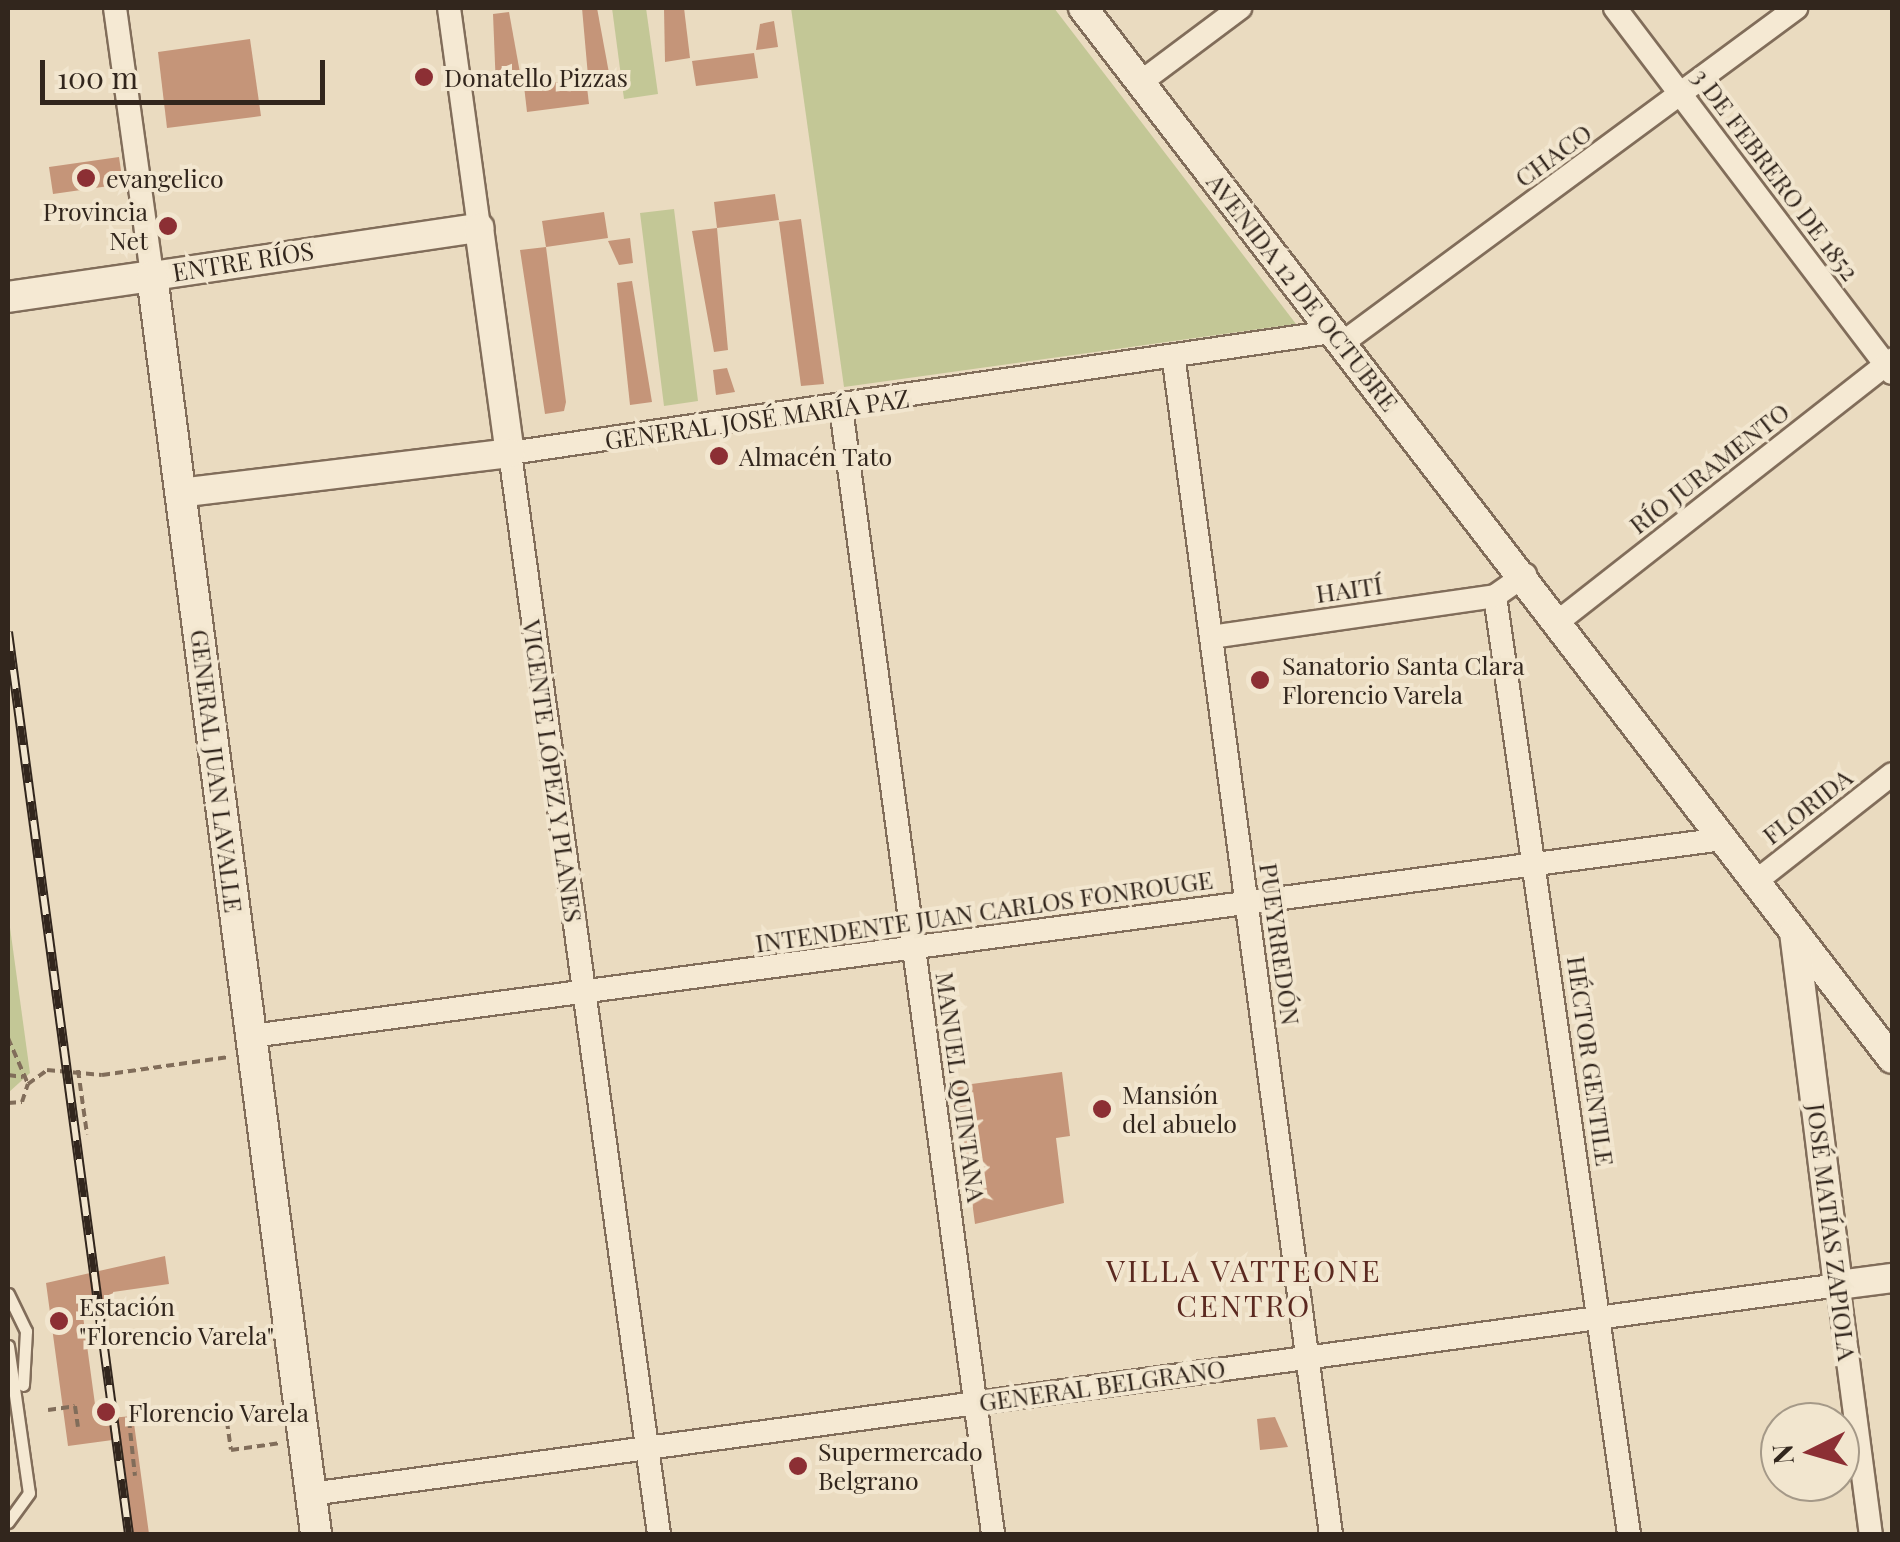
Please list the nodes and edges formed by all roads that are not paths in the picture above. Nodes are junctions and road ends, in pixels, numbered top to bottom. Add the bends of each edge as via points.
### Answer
1 (115, 8) edge
2 (449, 8) edge
3 (1083, 8) edge
4 (1240, 8) edge
5 (1615, 8) edge
6 (1796, 8) edge
7 (1141, 82) junction
8 (1682, 95) junction
9 (479, 228) junction
10 (152, 276) junction
11 (8, 297) edge
12 (1336, 338) junction
13 (1174, 360) junction
14 (1890, 366) edge
15 (841, 408) junction
16 (510, 453) junction
17 (181, 493) junction
18 (1526, 575) junction
19 (1495, 596) junction
20 (1560, 620) junction
21 (1211, 636) junction
22 (1892, 774) edge
23 (1723, 839) junction
24 (1534, 864) junction
25 (1755, 882) junction
26 (1246, 903) junction
27 (1794, 930) junction
28 (914, 948) junction
29 (582, 992) junction
30 (252, 1036) junction
31 (1892, 1059) edge
32 (1892, 1278) edge
33 (1838, 1285) junction
34 (8, 1294) edge
35 (1600, 1318) junction
36 (8, 1346) edge
37 (1307, 1357) junction
38 (976, 1402) junction
39 (22, 1409) junction
40 (648, 1447) junction
41 (311, 1494) junction
42 (8, 1522) edge
43 (316, 1534) edge
44 (659, 1534) edge
45 (994, 1534) edge
46 (1331, 1534) edge
47 (1629, 1534) edge
48 (1871, 1534) edge

1 - 10 street, GENERAL JUAN LAVALLE
2 - 9 street, VICENTE LÓPEZ Y PLANES
3 - 7 street, AVENIDA 12 DE OCTUBRE
4 - 7 street
5 - 8 street, 3 DE FEBRERO DE 1852
6 - 8 street, CHACO
7 - 12 street, AVENIDA 12 DE OCTUBRE
8 - 12 street, CHACO
8 - 14 street, 3 DE FEBRERO DE 1852
9 - 10 street, ENTRE RÍOS
9 - 16 street, VICENTE LÓPEZ Y PLANES
10 - 11 main road, ENTRE RÍOS
10 - 17 main road, GENERAL JUAN LAVALLE
12 - 13 street, GENERAL JOSÉ MARÍA PAZ
12 - 18 street, AVENIDA 12 DE OCTUBRE
13 - 15 street, GENERAL JOSÉ MARÍA PAZ
13 - 21 street, PUEYRREDÓN
14 - 20 street, RÍO JURAMENTO
15 - 16 street, GENERAL JOSÉ MARÍA PAZ
15 - 28 street, MANUEL QUINTANA
16 - 17 street, GENERAL JOSÉ MARÍA PAZ
16 - 29 street, VICENTE LÓPEZ Y PLANES
17 - 30 main road, GENERAL JUAN LAVALLE
18 - 19 street
18 - 20 street, AVENIDA 12 DE OCTUBRE
19 - 21 street, HAITÍ
19 - 24 street, HÉCTOR GENTILE
20 - 23 street, AVENIDA 12 DE OCTUBRE
21 - 26 street, PUEYRREDÓN
22 - 25 street, FLORIDA
23 - 24 street, INTENDENTE JUAN CARLOS FONROUGE
23 - 25 street, AVENIDA 12 DE OCTUBRE
24 - 26 street, INTENDENTE JUAN CARLOS FONROUGE
24 - 35 street, HÉCTOR GENTILE
25 - 27 street, AVENIDA 12 DE OCTUBRE
26 - 28 street, INTENDENTE JUAN CARLOS FONROUGE
26 - 37 street, PUEYRREDÓN
27 - 31 street, AVENIDA 12 DE OCTUBRE
27 - 33 street, JOSÉ MATÍAS ZAPIOLA
28 - 29 street, INTENDENTE JUAN CARLOS FONROUGE
28 - 38 street, MANUEL QUINTANA
29 - 30 street, INTENDENTE JUAN CARLOS FONROUGE
29 - 40 street, VICENTE LÓPEZ Y PLANES
30 - 41 main road, GENERAL JUAN LAVALLE
32 - 33 street, GENERAL BELGRANO
33 - 35 street, GENERAL BELGRANO
33 - 48 street, JOSÉ MATÍAS ZAPIOLA
34 - 39 lane via 26,1331
35 - 37 street, GENERAL BELGRANO
35 - 47 street, HÉCTOR GENTILE
36 - 39 lane
37 - 38 street, GENERAL BELGRANO
37 - 46 street, PUEYRREDÓN
38 - 40 street, GENERAL BELGRANO
38 - 45 street, MANUEL QUINTANA
39 - 42 lane via 30,1493
40 - 41 street, GENERAL BELGRANO
40 - 44 street, VICENTE LÓPEZ Y PLANES
41 - 43 main road, GENERAL JUAN LAVALLE

